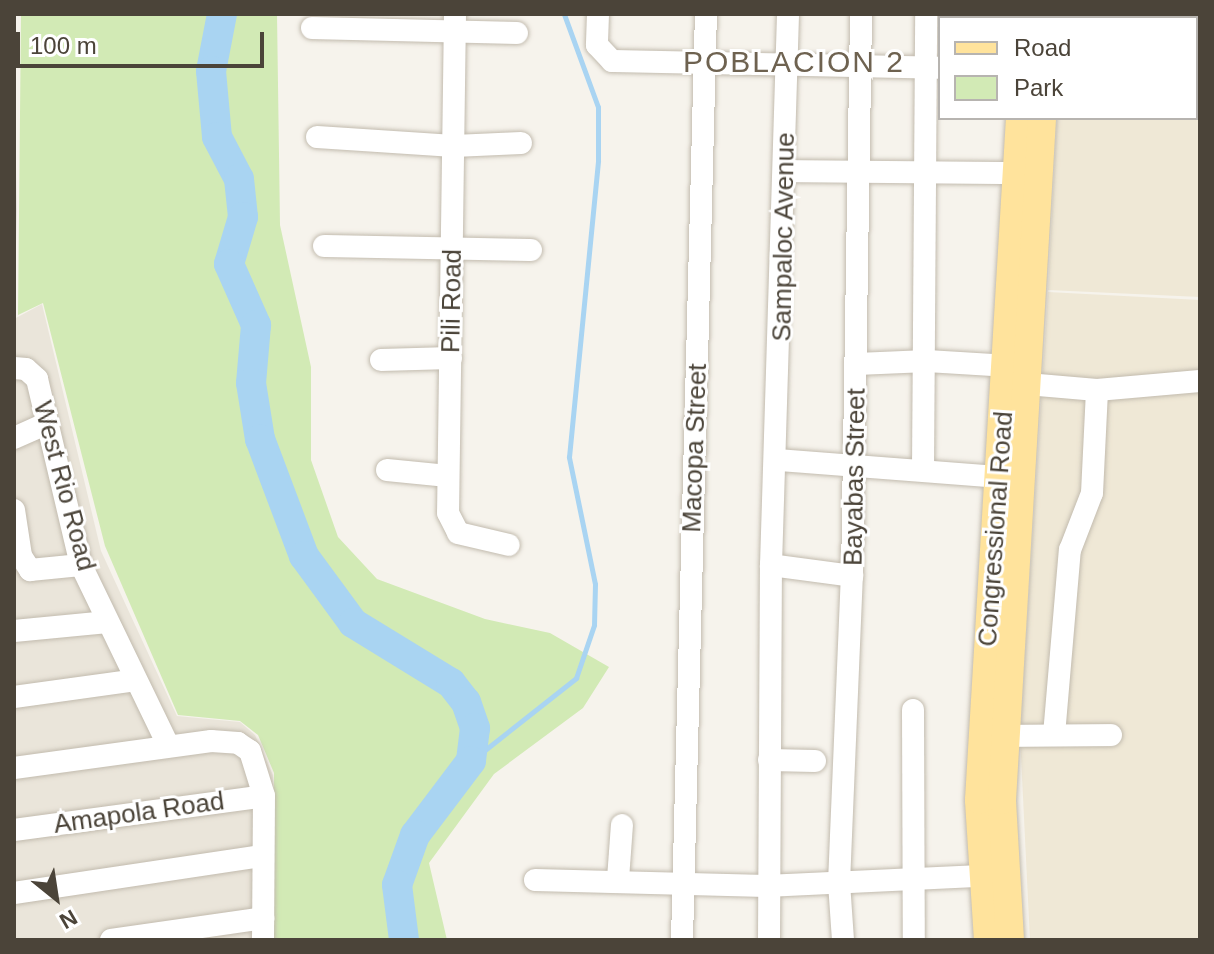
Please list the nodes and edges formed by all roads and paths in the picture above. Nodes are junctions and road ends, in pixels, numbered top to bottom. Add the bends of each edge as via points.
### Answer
1 (598, 14) edge
2 (706, 14) edge
3 (788, 14) edge
4 (861, 14) edge
5 (926, 14) edge
6 (455, 24) edge
7 (312, 28) dead end
8 (517, 33) dead end
9 (706, 64) junction
10 (787, 68) junction
11 (934, 68) edge
12 (861, 69) junction
13 (1020, 120) edge
14 (1042, 120) edge
15 (317, 137) dead end
16 (521, 143) dead end
17 (454, 146) junction
18 (785, 171) junction
19 (859, 172) junction
20 (926, 172) junction
21 (1018, 173) junction
22 (324, 246) dead end
23 (531, 250) dead end
24 (453, 252) junction
25 (451, 358) junction
26 (381, 360) dead end
27 (927, 361) junction
28 (857, 364) junction
29 (14, 368) edge
30 (1018, 375) junction
31 (1200, 381) edge
32 (1097, 390) junction
33 (47, 423) junction
34 (14, 438) edge
35 (778, 460) junction
36 (855, 465) junction
37 (387, 470) dead end
38 (923, 470) junction
39 (448, 476) junction
40 (1009, 478) junction
41 (14, 510) edge
42 (509, 545) dead end
43 (81, 565) junction
44 (771, 565) junction
45 (852, 576) junction
46 (108, 622) junction
47 (14, 631) edge
48 (136, 680) junction
49 (14, 697) edge
50 (913, 710) dead end
51 (1054, 735) junction
52 (1111, 735) dead end
53 (1005, 736) junction
54 (168, 745) junction
55 (769, 760) junction
56 (815, 761) dead end
57 (14, 768) edge
58 (264, 796) junction
59 (622, 825) dead end
60 (14, 830) edge
61 (262, 856) junction
62 (995, 876) junction
63 (618, 879) junction
64 (535, 880) dead end
65 (914, 881) junction
66 (682, 882) junction
67 (839, 883) junction
68 (766, 886) junction
69 (14, 893) edge
70 (263, 929) edge
71 (111, 940) edge
72 (682, 940) edge
73 (769, 940) edge
74 (843, 940) edge
75 (914, 940) edge
76 (988, 940) edge
77 (1010, 940) edge

1 - 9 street via 597,45 612,61
2 - 9 street, Macopa Street
3 - 10 street, Sampaloc Avenue
4 - 12 street, Bayabas Street
5 - 11 street
6 - 7 street
6 - 8 street
6 - 17 street, Pili Road
9 - 10 street
9 - 66 street, Macopa Street
10 - 12 street
10 - 18 street, Sampaloc Avenue
11 - 12 street
11 - 20 street
12 - 19 street, Bayabas Street
13 - 21 main road, Congressional Road
14 - 30 main road, Congressional Road
15 - 17 street
16 - 17 street
17 - 24 street, Pili Road
18 - 19 street
18 - 35 street, Sampaloc Avenue
19 - 20 street
19 - 28 street, Bayabas Street
20 - 21 street
20 - 27 street
21 - 30 main road, Congressional Road
22 - 24 street
23 - 24 street
24 - 25 street, Pili Road
25 - 26 street
25 - 39 street, Pili Road
27 - 28 street
27 - 30 street
27 - 38 street
28 - 36 street, Bayabas Street
29 - 33 street, West Rio Road via 26,369 37,379
30 - 32 street
30 - 40 main road, Congressional Road
31 - 32 street
32 - 51 street via 1092,493 1070,550
33 - 34 street
33 - 43 street, West Rio Road
35 - 36 street
35 - 44 street, Sampaloc Avenue
36 - 38 street
36 - 45 street, Bayabas Street
37 - 39 street
38 - 40 street
39 - 42 street, Pili Road via 448,513 458,533
40 - 53 main road, Congressional Road
40 - 62 main road, Congressional Road via 979,800
41 - 43 street via 21,556 30,570
43 - 46 street, West Rio Road
44 - 45 street
44 - 55 street, Sampaloc Avenue
45 - 67 street, Bayabas Street
46 - 47 street
46 - 48 street, West Rio Road
48 - 49 street
48 - 54 street, West Rio Road
50 - 65 street
51 - 52 street
51 - 53 street
53 - 62 main road, Congressional Road
54 - 57 street
54 - 58 street via 238,743 250,751
55 - 56 street
55 - 68 street, Sampaloc Avenue
58 - 60 street, Amapola Road
58 - 61 street
59 - 63 street
61 - 69 street
61 - 70 street
62 - 65 street
62 - 76 main road, Congressional Road
62 - 77 main road, Congressional Road
63 - 64 street
63 - 66 street
65 - 67 street
65 - 75 street
66 - 68 street
66 - 72 street, Macopa Street
67 - 68 street
67 - 74 street, Bayabas Street
68 - 73 street, Sampaloc Avenue
70 - 71 street

